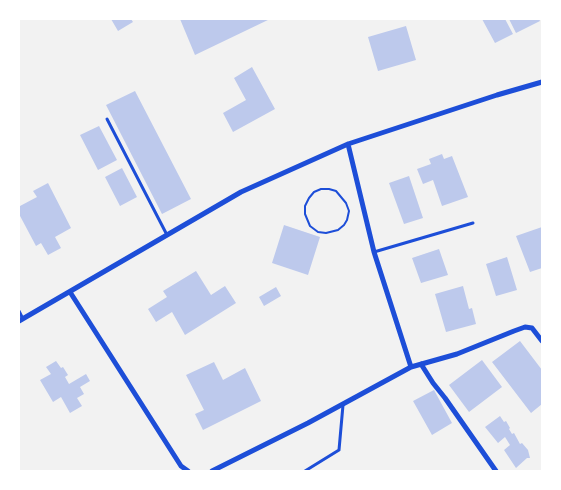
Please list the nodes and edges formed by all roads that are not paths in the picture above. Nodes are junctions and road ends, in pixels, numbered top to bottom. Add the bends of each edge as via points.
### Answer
1 (542, 82) edge
2 (107, 119) dead end
3 (348, 144) junction
4 (473, 223) dead end
5 (167, 235) junction
6 (374, 252) junction
7 (70, 292) junction
8 (19, 311) edge
9 (21, 320) edge
10 (542, 341) edge
11 (421, 364) junction
12 (411, 367) junction
13 (343, 404) junction
14 (188, 471) edge
15 (212, 471) edge
16 (305, 471) edge
17 (496, 471) edge

1 - 3 street
2 - 5 lane
3 - 5 street via 241,192
3 - 6 street
4 - 6 lane
5 - 7 street
6 - 12 street
7 - 9 street
7 - 14 street via 181,466
8 - 9 lane
10 - 11 street via 532,328 525,327 457,354
11 - 12 street
11 - 17 street
12 - 13 street
13 - 15 street
13 - 16 lane via 339,450

